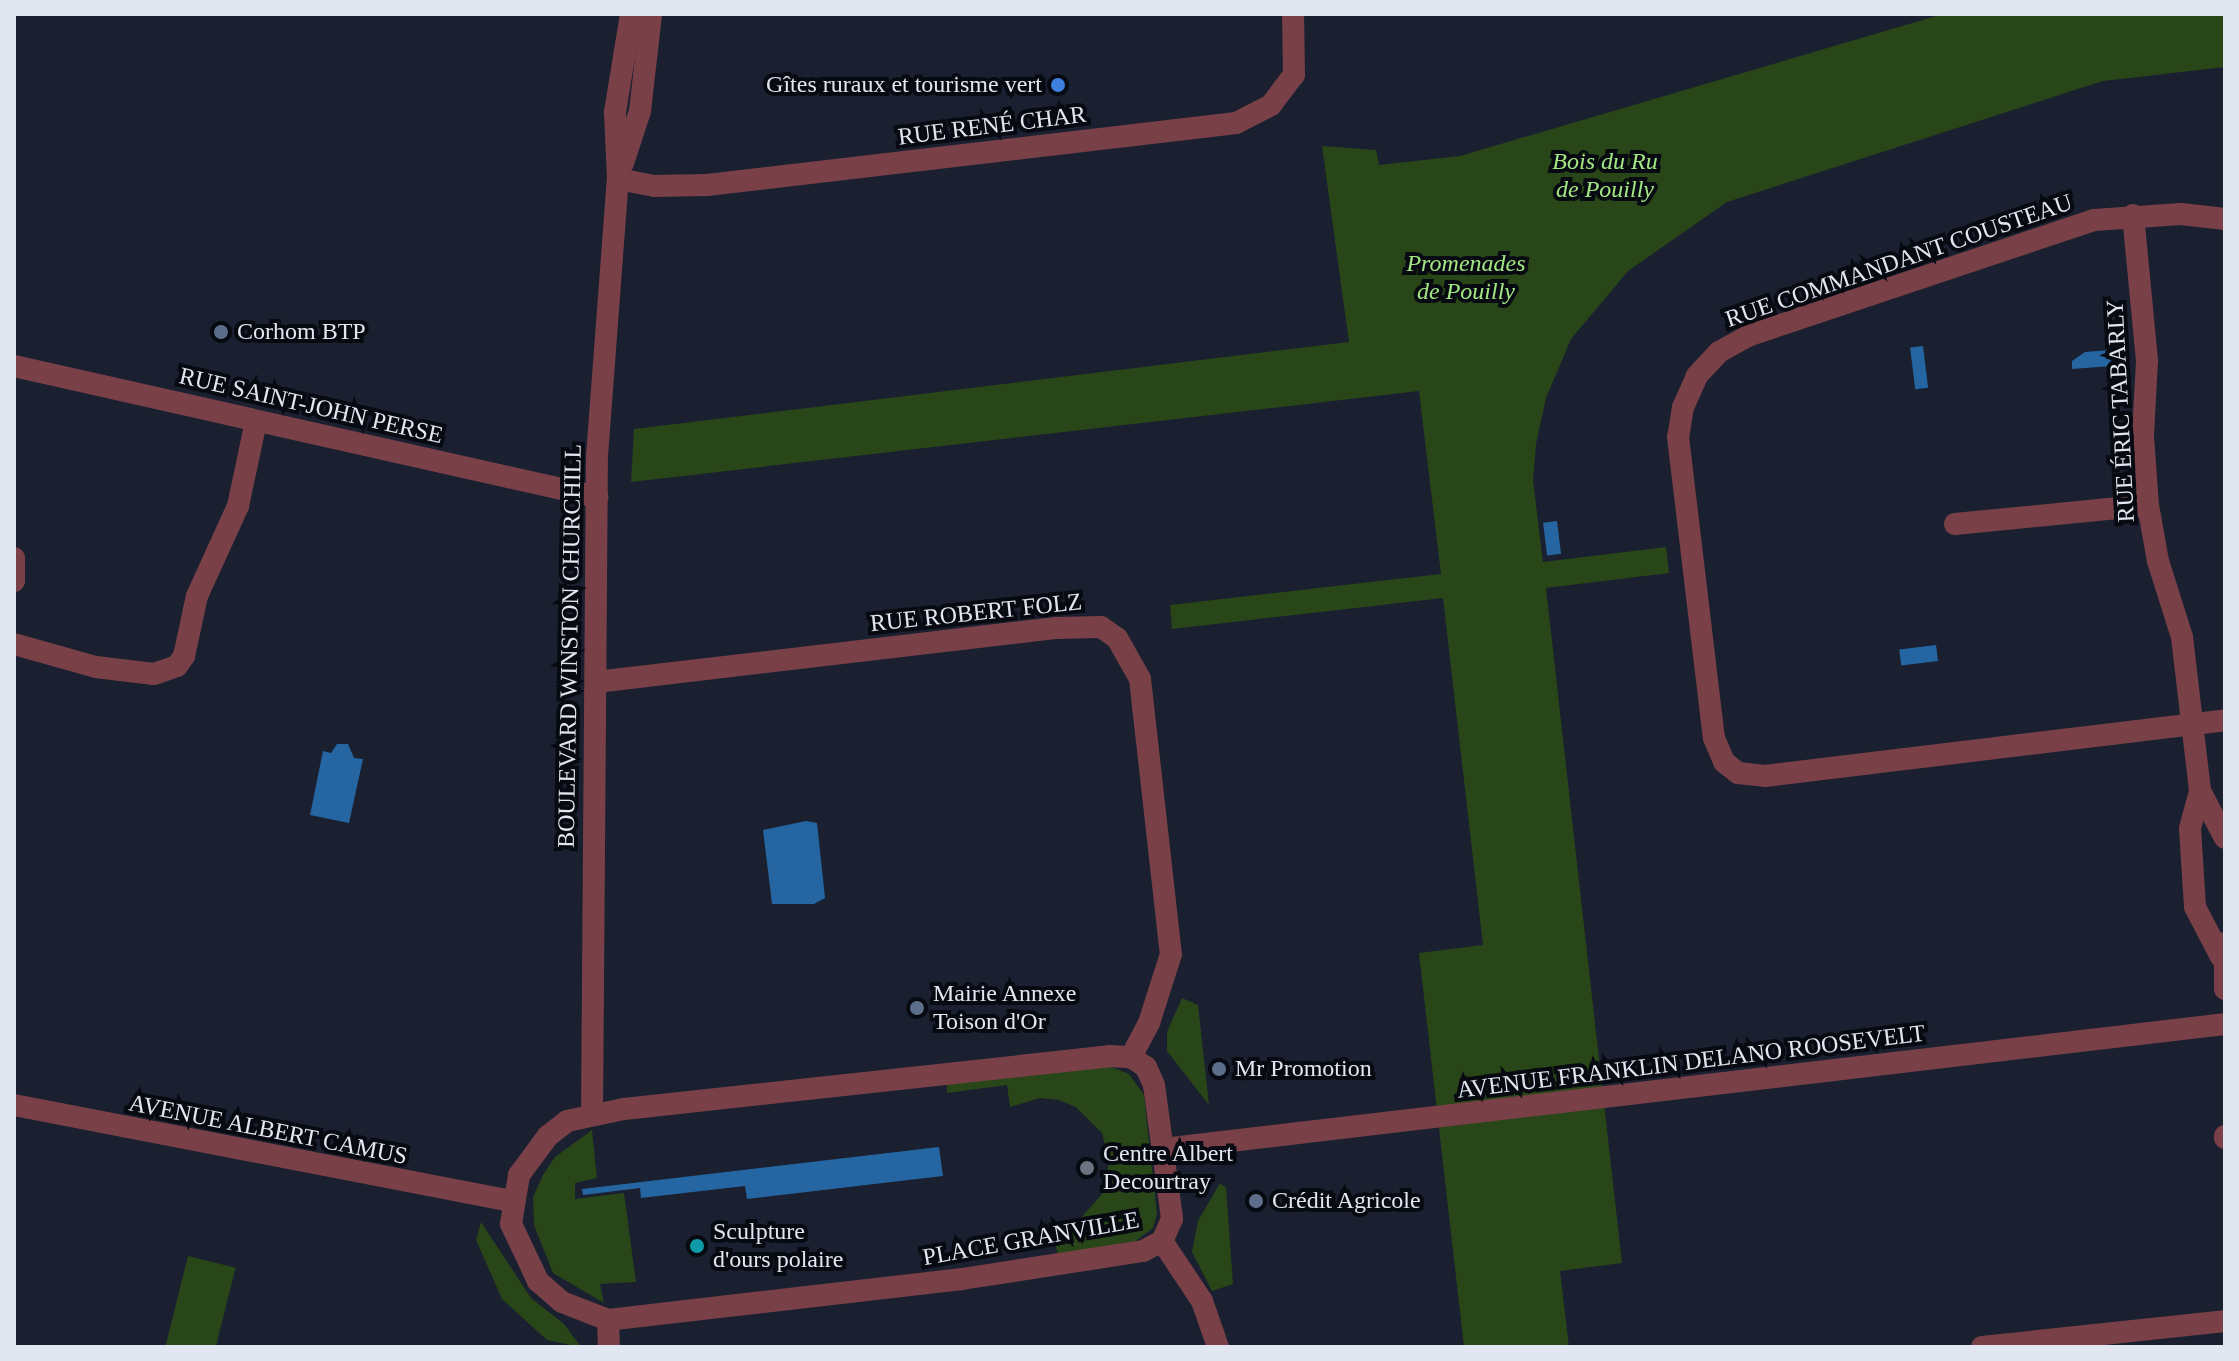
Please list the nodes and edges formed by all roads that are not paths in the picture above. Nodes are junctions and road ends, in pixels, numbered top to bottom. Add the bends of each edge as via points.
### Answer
1 (631, 14) edge
2 (651, 14) edge
3 (1293, 14) edge
4 (618, 179) junction
5 (2133, 215) junction
6 (2225, 219) edge
7 (14, 366) edge
8 (256, 421) junction
9 (597, 497) junction
10 (2148, 505) junction
11 (1955, 524) dead end
12 (14, 558) edge
13 (14, 581) edge
14 (14, 644) edge
15 (596, 682) junction
16 (2225, 720) edge
17 (2191, 724) junction
18 (2200, 791) junction
19 (2225, 838) edge
20 (2223, 950) edge
21 (2225, 989) edge
22 (2225, 1024) edge
23 (1131, 1057) junction
24 (14, 1105) edge
25 (592, 1115) junction
26 (1163, 1149) junction
27 (511, 1201) junction
28 (1162, 1241) junction
29 (608, 1320) junction
30 (2225, 1321) edge
31 (609, 1347) edge
32 (1218, 1347) edge
33 (1982, 1347) edge

1 - 4 street, BOULEVARD WINSTON CHURCHILL via 615,112
2 - 4 street, BOULEVARD WINSTON CHURCHILL via 640,111
3 - 4 street, RUE RENÉ CHAR via 1294,75 1271,105 1236,123 707,185 654,186
4 - 9 street, BOULEVARD WINSTON CHURCHILL
5 - 6 street
5 - 10 street, RUE ÉRIC TABARLY via 2147,361 2143,436
5 - 17 street, RUE COMMANDANT COUSTEAU via 2094,220 1733,342 1708,363 1688,391 1679,422 1679,451 1714,738 1724,762 1738,773 1765,776
7 - 8 street, RUE SAINT-JOHN PERSE
8 - 9 street, RUE SAINT-JOHN PERSE
8 - 14 street via 238,506 197,596 177,666 154,674 96,667
9 - 15 street, BOULEVARD WINSTON CHURCHILL
10 - 11 street
10 - 17 street, RUE ÉRIC TABARLY via 2158,561 2182,637
12 - 13 street
15 - 23 street, RUE ROBERT FOLZ via 1057,628 1101,627 1117,638 1140,679 1171,954 1149,1023
15 - 25 street, BOULEVARD WINSTON CHURCHILL
16 - 17 street
17 - 18 street, RUE ÉRIC TABARLY
18 - 19 street, RUE ÉRIC TABARLY
18 - 20 street, RUE ÉRIC TABARLY via 2190,829 2195,907
20 - 21 street, RUE ÉRIC TABARLY
22 - 26 street, AVENUE FRANKLIN DELANO ROOSEVELT
23 - 25 street via 836,1084
23 - 26 street, PLACE GRANVILLE via 1146,1067 1154,1085
24 - 27 street, AVENUE ALBERT CAMUS
25 - 27 street via 567,1121 548,1136 519,1175
26 - 28 street, PLACE GRANVILLE via 1172,1219
27 - 29 street, PLACE GRANVILLE via 518,1248 538,1281 562,1302
28 - 29 street, PLACE GRANVILLE via 1143,1251 962,1279
28 - 32 street via 1202,1301
29 - 31 street
30 - 33 street

